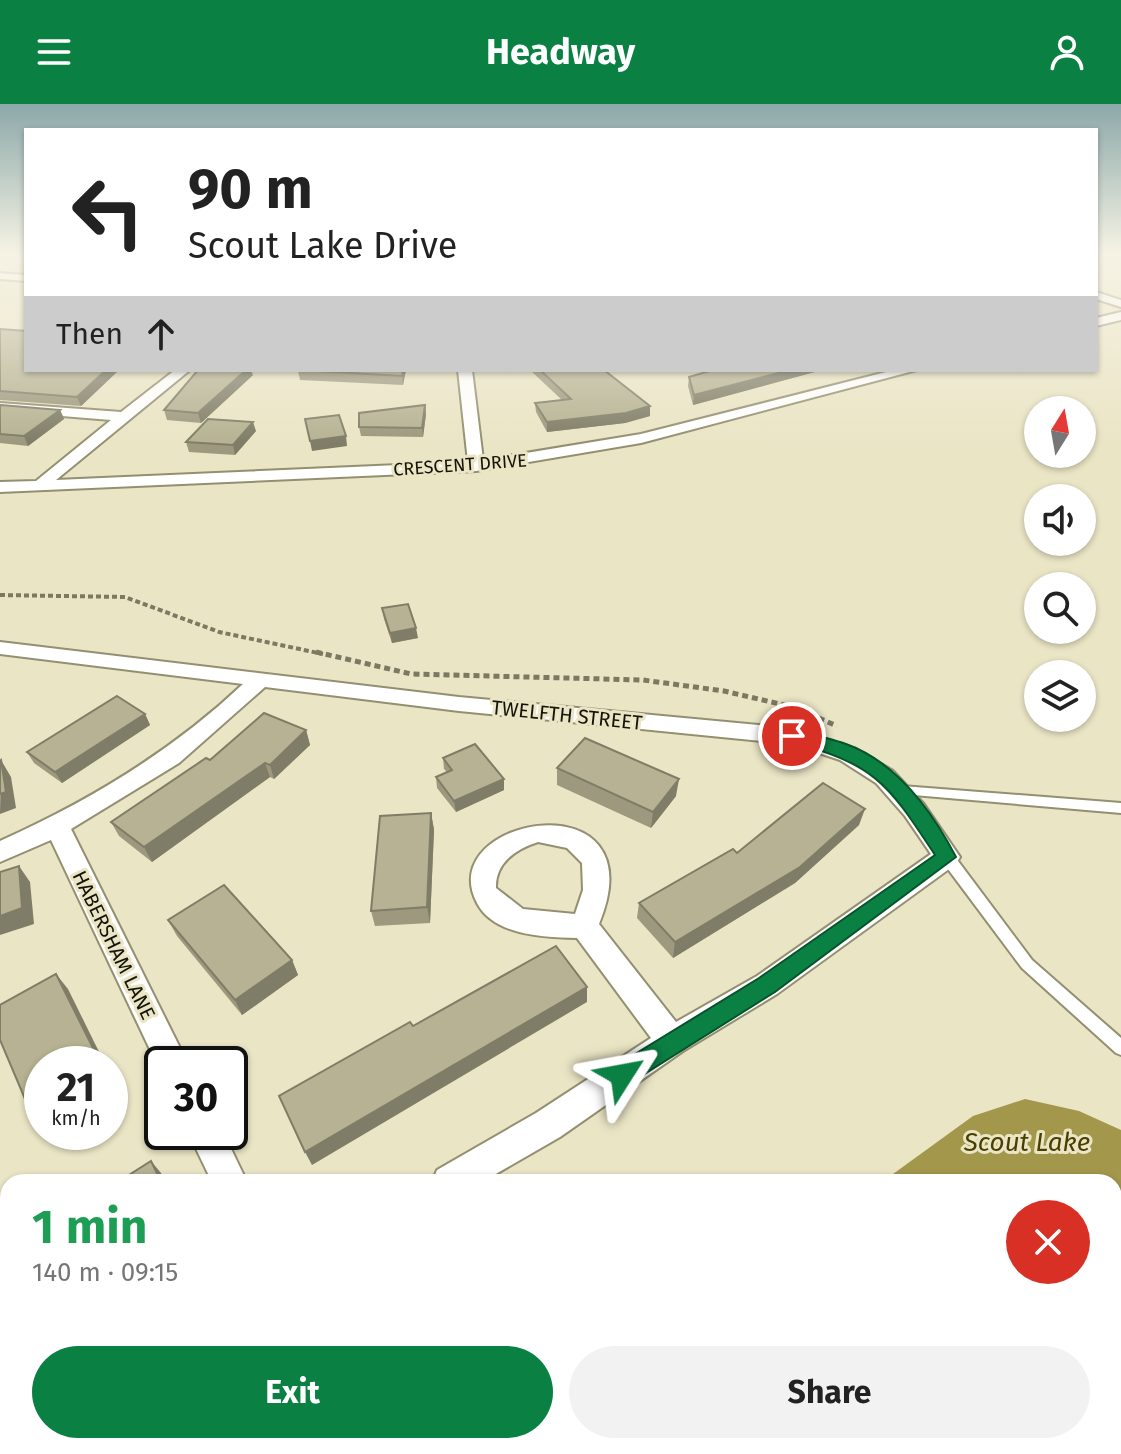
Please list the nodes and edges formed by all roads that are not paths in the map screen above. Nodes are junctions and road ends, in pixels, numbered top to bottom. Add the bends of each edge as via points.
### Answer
1 (180, 372) edge
2 (465, 372) edge
3 (846, 372) edge
4 (902, 372) edge
5 (865, 382) junction
6 (0, 407) edge
7 (124, 417) junction
8 (476, 466) junction
9 (42, 483) junction
10 (0, 487) edge
11 (0, 648) edge
12 (260, 680) junction
13 (902, 790) junction
14 (1121, 808) edge
15 (57, 826) junction
16 (0, 852) edge
17 (947, 857) junction
18 (584, 926) junction
19 (672, 1041) junction
20 (163, 1046) edge
21 (1121, 1048) edge
22 (214, 1150) edge
23 (226, 1174) edge
24 (463, 1174) edge

1 - 7 street
2 - 8 street
3 - 5 street
4 - 5 street, CRESCENT DRIVE
5 - 8 street, CRESCENT DRIVE via 600,450
6 - 7 street
7 - 9 street
8 - 9 street, CRESCENT DRIVE
9 - 10 street, CRESCENT DRIVE
11 - 12 street, TWELFTH STREET
12 - 13 street, TWELFTH STREET via 792,736 842,749
12 - 15 street via 183,751
13 - 14 lane
13 - 17 street, TWELFTH STREET
15 - 16 street
15 - 20 street, HABERSHAM LANE
17 - 19 street via 767,985
17 - 21 lane via 1027,964
18 - 18 street via 535,924 500,911 484,883 492,855 520,835 538,832 556,833 587,848 600,876
18 - 19 street
19 - 24 street via 548,1125
22 - 23 street

